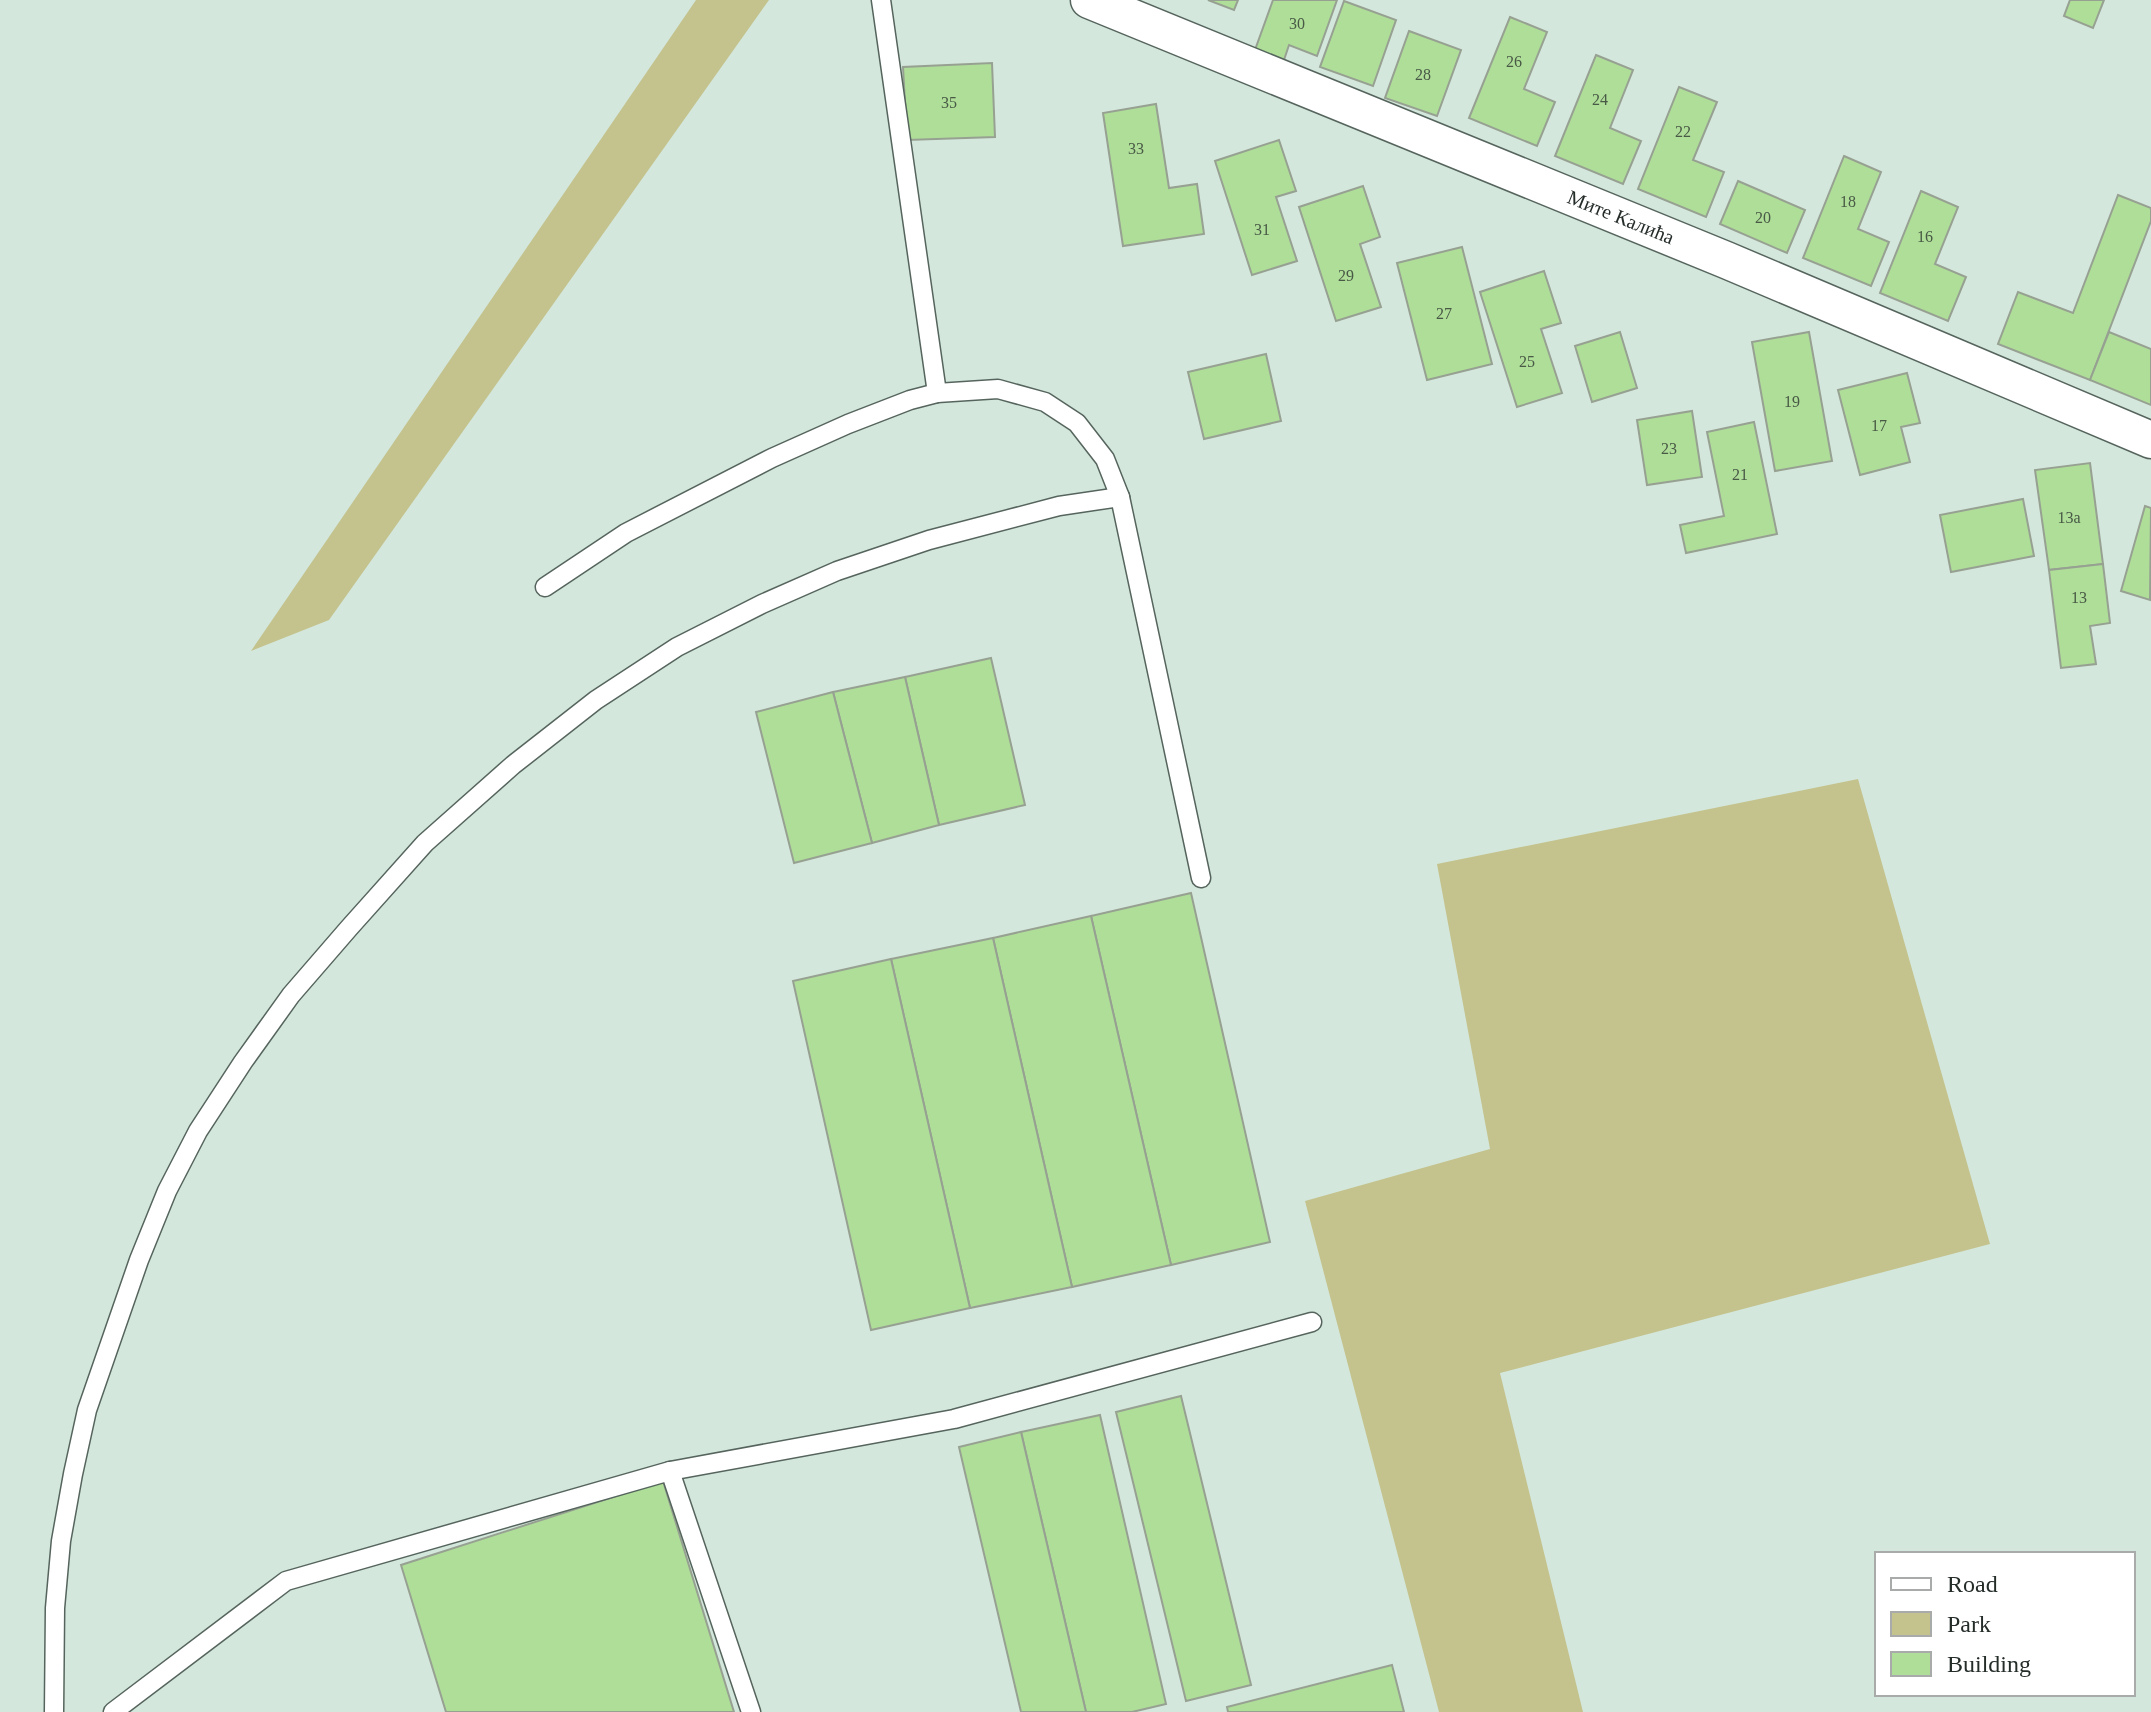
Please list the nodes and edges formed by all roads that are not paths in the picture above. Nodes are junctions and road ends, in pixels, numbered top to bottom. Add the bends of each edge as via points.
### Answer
1 (881, 0) edge
2 (1089, 0) edge
3 (937, 393) junction
4 (2151, 440) edge
5 (1120, 497) junction
6 (545, 587) dead end
7 (1201, 878) dead end
8 (1312, 1322) dead end
9 (670, 1471) junction
10 (54, 1712) edge
11 (113, 1712) edge
12 (751, 1712) edge

1 - 3 lane
2 - 4 street, Мите Калића
3 - 5 lane via 998,389 1045,402 1077,423 1105,459
3 - 6 lane via 772,458 626,533
5 - 7 lane
5 - 10 lane via 1059,506 837,571 677,647 596,700 513,765 425,843 349,928 291,995 198,1131 139,1260 87,1410 73,1474 55,1608
8 - 9 lane via 954,1419
9 - 11 lane via 286,1581
9 - 12 lane

